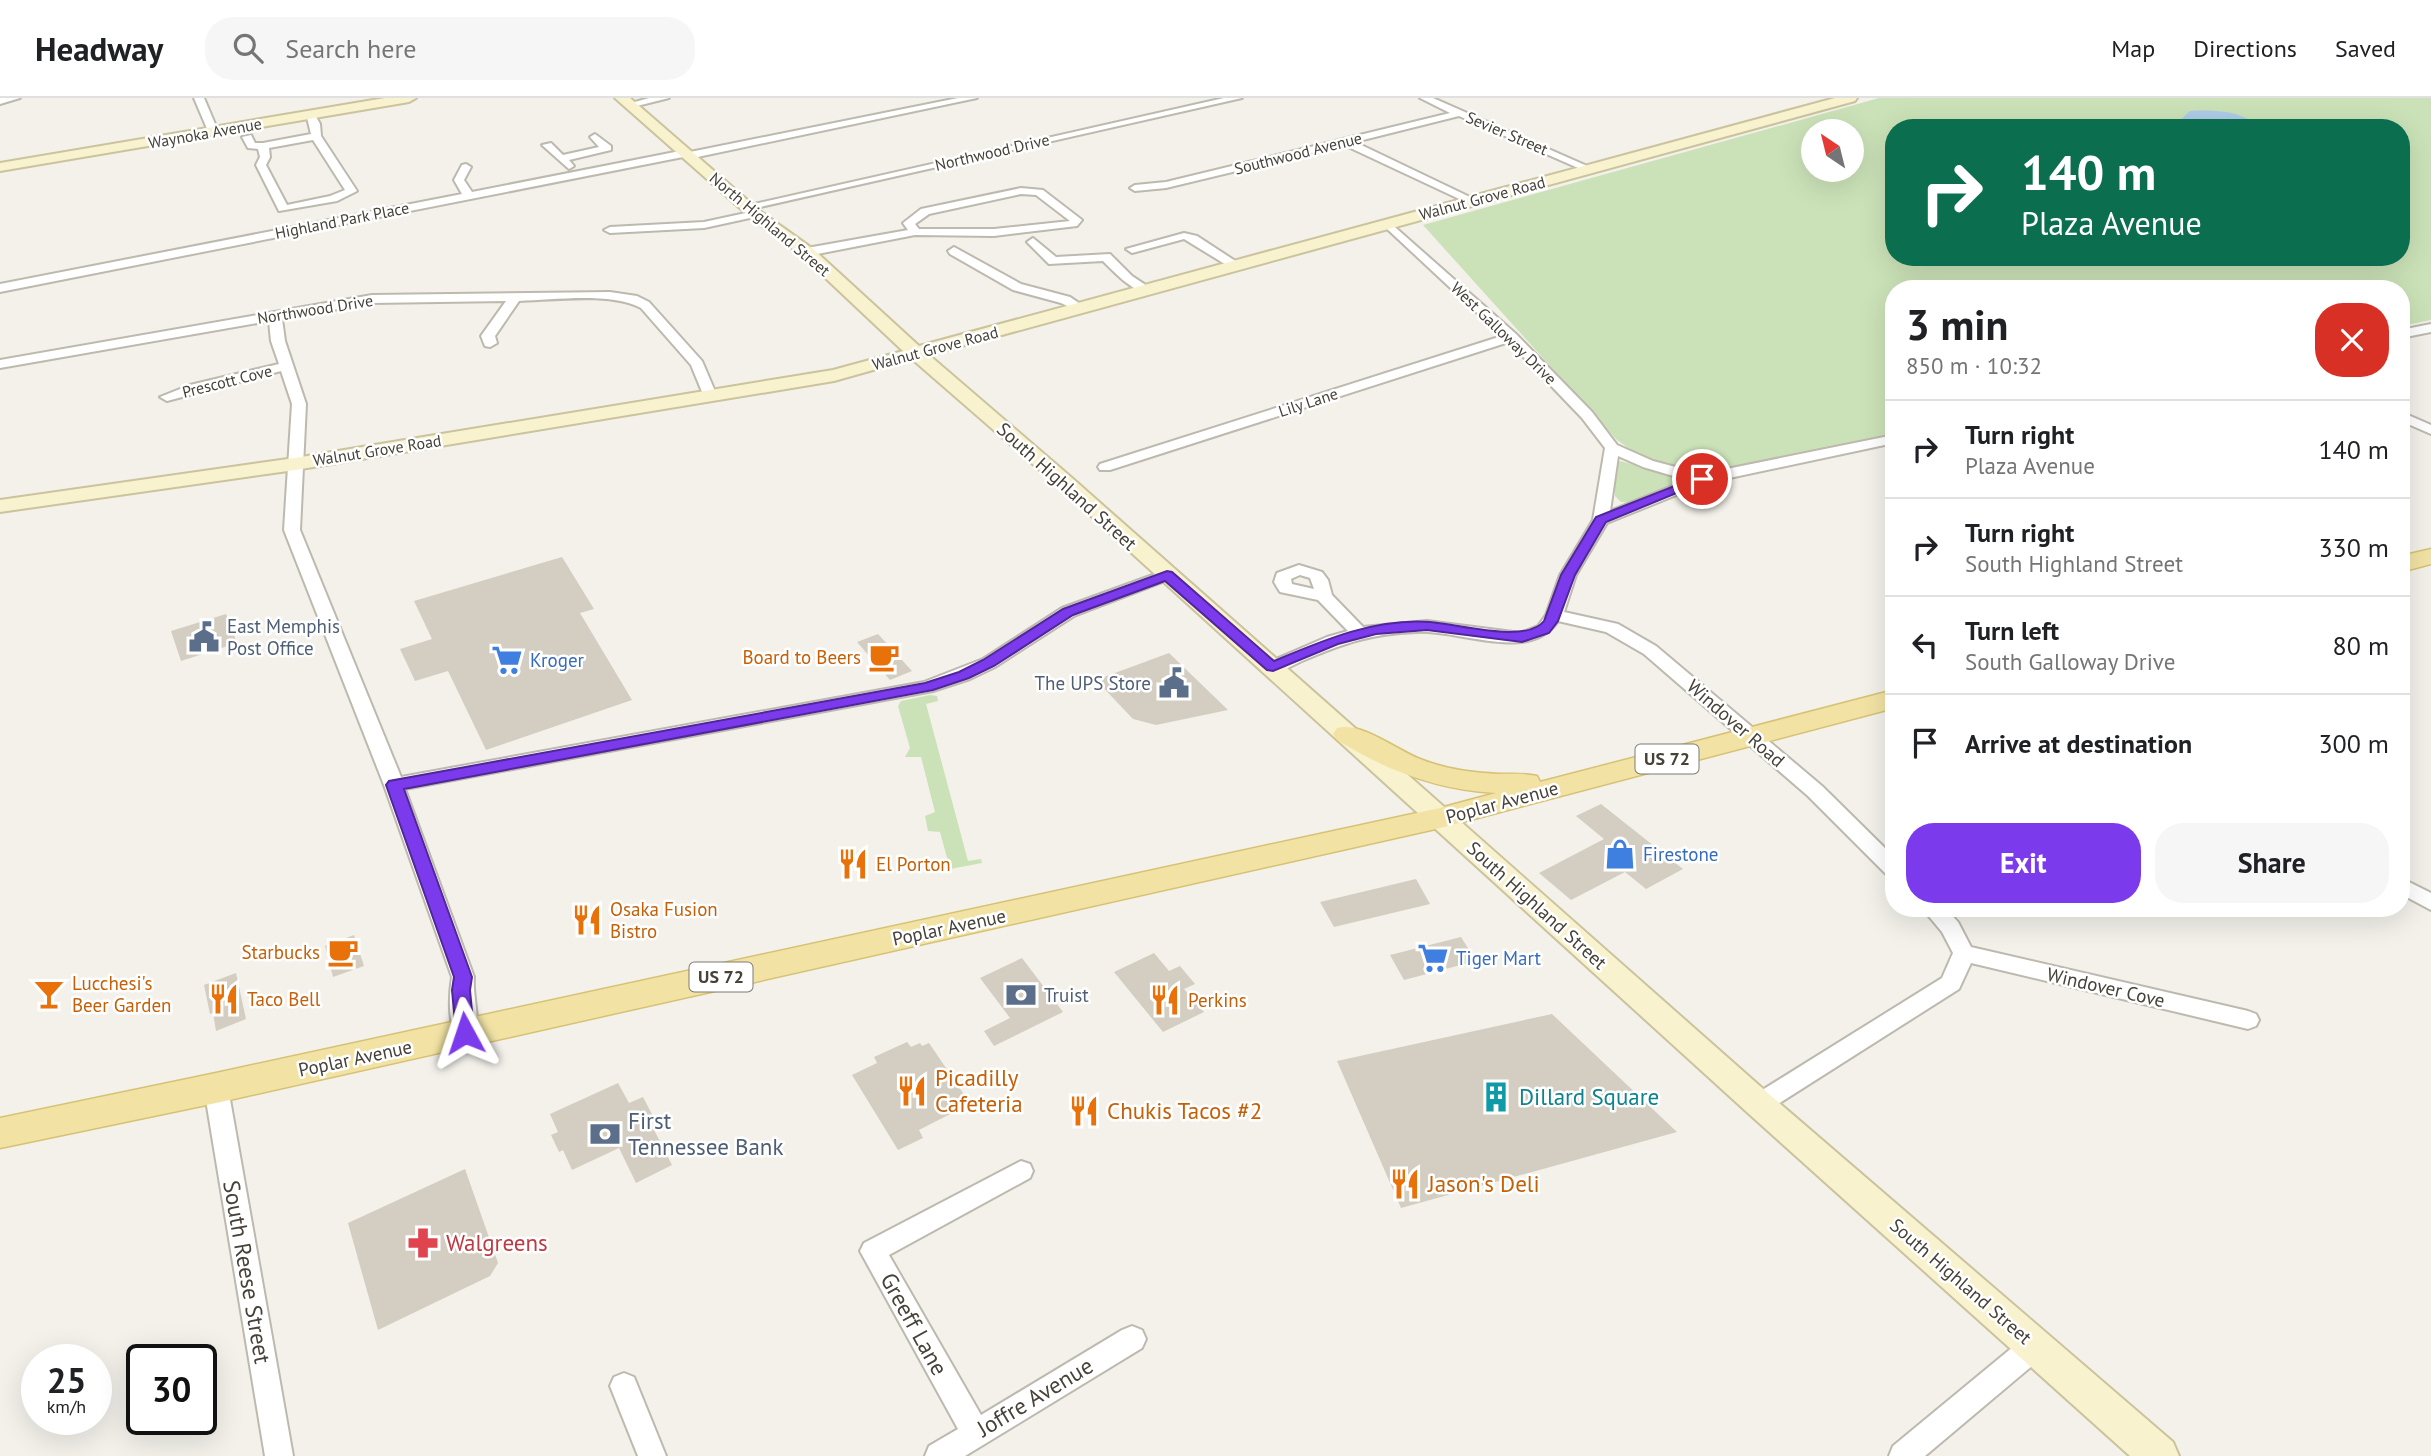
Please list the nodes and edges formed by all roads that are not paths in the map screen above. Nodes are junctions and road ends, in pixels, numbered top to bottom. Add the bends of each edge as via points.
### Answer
1 (15, 98) edge
2 (200, 98) edge
3 (409, 98) edge
4 (664, 98) edge
5 (972, 98) edge
6 (1237, 98) edge
7 (1425, 98) edge
8 (1804, 98) edge
9 (1850, 98) edge
10 (0, 101) edge
11 (625, 101) edge
12 (1824, 105) junction
13 (1461, 113) junction
14 (310, 115) junction
15 (212, 131) junction
16 (316, 136) junction
17 (595, 137) dead end
18 (247, 138) dead end
19 (1347, 142) junction
20 (547, 145) dead end
21 (263, 146) junction
22 (687, 154) junction
23 (562, 158) junction
24 (0, 167) edge
25 (466, 167) dead end
26 (1589, 169) junction
27 (578, 174) junction
28 (1135, 188) dead end
29 (468, 195) junction
30 (1470, 201) junction
31 (751, 210) junction
32 (1388, 224) junction
33 (610, 230) dead end
34 (915, 232) junction
35 (1033, 242) dead end
36 (1132, 249) dead end
37 (954, 251) dead end
38 (807, 253) junction
39 (1237, 266) junction
40 (0, 288) edge
41 (1147, 290) junction
42 (515, 297) junction
43 (1080, 308) junction
44 (275, 316) junction
45 (2431, 328) edge
46 (2410, 332) edge
47 (1511, 337) junction
48 (490, 344) dead end
49 (916, 353) junction
50 (0, 364) edge
51 (287, 366) junction
52 (710, 396) junction
53 (167, 397) dead end
54 (2410, 420) edge
55 (2431, 430) edge
56 (1885, 441) edge
57 (1612, 448) junction
58 (295, 464) junction
59 (1105, 467) dead end
60 (1702, 479) junction
61 (0, 506) edge
62 (1601, 520) junction
63 (2431, 556) edge
64 (2410, 562) edge
65 (1167, 575) junction
66 (1324, 596) dead end
67 (1554, 615) junction
68 (1359, 633) junction
69 (1273, 667) junction
70 (1885, 701) edge
71 (1347, 734) junction
72 (1754, 737) junction
73 (1582, 781) junction
74 (394, 785) junction
75 (1440, 818) junction
76 (1885, 861) edge
77 (2410, 890) edge
78 (2431, 902) edge
79 (1941, 917) edge
80 (1964, 953) junction
81 (2248, 1020) dead end
82 (465, 1033) junction
83 (215, 1088) junction
84 (1759, 1104) junction
85 (0, 1133) edge
86 (1021, 1171) dead end
87 (1132, 1339) dead end
88 (2035, 1346) junction
89 (624, 1386) dead end
90 (976, 1434) junction
91 (279, 1456) edge
92 (652, 1456) edge
93 (939, 1456) edge
94 (1903, 1456) edge
95 (2159, 1456) edge

1 - 10 street
2 - 15 street
3 - 14 main road, Waynoka Avenue
4 - 11 street
5 - 22 street, Highland Park Place
6 - 31 street, Northwood Drive
7 - 13 street, Sevier Street
8 - 12 main road
9 - 12 main road, Walnut Grove Road
11 - 22 main road, North Highland Street
12 - 26 main road, Walnut Grove Road
13 - 19 street, Southwood Avenue
13 - 26 street, Sevier Street
14 - 15 main road, Waynoka Avenue
14 - 16 street
15 - 24 main road, Waynoka Avenue
16 - 21 street
16 - 21 street via 351,191 283,209 261,165
17 - 23 street via 607,148
18 - 21 street via 252,146
19 - 28 street, Southwood Avenue via 1166,185
19 - 30 street
20 - 23 street
22 - 27 street, Highland Park Place
22 - 31 main road, North Highland Street
23 - 27 street
25 - 29 street via 459,180
26 - 30 main road, Walnut Grove Road
27 - 29 street, Highland Park Place
29 - 40 street, Highland Park Place
30 - 32 main road, Walnut Grove Road
31 - 33 street, Northwood Drive via 704,225
31 - 38 main road, North Highland Street
32 - 39 main road, Walnut Grove Road
32 - 47 street, West Galloway Drive
34 - 34 street via 978,235 1073,224 1076,220 1039,192 1021,191 925,211 909,223
34 - 38 street
35 - 41 street via 1053,261 1106,257
36 - 39 street via 1184,236
37 - 43 street via 1015,286 1070,300
38 - 49 main road, North Highland Street
39 - 41 main road, Walnut Grove Road
41 - 43 main road, Walnut Grove Road
42 - 44 street, Northwood Drive via 372,299
42 - 48 street via 488,336
42 - 52 street, Northwood Drive via 610,296 645,305 697,364
43 - 49 main road, Walnut Grove Road
44 - 50 street, Northwood Drive
44 - 51 street
45 - 46 street
47 - 57 street, West Galloway Drive via 1587,415
47 - 59 street, Lily Lane
49 - 52 main road, Walnut Grove Road via 834,374
49 - 65 main road, South Highland Street
51 - 53 street, Prescott Cove
51 - 58 street via 299,404
52 - 58 main road, Walnut Grove Road
54 - 55 street
56 - 60 street
57 - 60 street, West Galloway Drive
57 - 62 street
58 - 61 main road, Walnut Grove Road
58 - 74 street via 291,527
60 - 62 street
62 - 67 street via 1568,575
63 - 64 main road
65 - 69 main road, South Highland Street
65 - 74 street via 1068,612 989,663 928,687
66 - 68 street
67 - 68 street via 1544,630 1522,638 1427,626
67 - 72 street, Windover Road via 1605,626 1640,643
68 - 69 street
69 - 71 main road, South Highland Street
70 - 72 main road, Poplar Avenue / US 72
71 - 73 main road via 1405,765 1451,780 1498,784
71 - 75 main road, South Highland Street
72 - 73 main road, Poplar Avenue / US 72
72 - 76 street, Windover Road
73 - 75 main road, Poplar Avenue / US 72
74 - 82 street via 463,977
75 - 82 main road, Poplar Avenue / US 72
75 - 84 main road, South Highland Street
77 - 78 street
79 - 80 street
80 - 81 street, Windover Cove
80 - 84 street via 1951,983
82 - 83 main road, Poplar Avenue / US 72
83 - 85 main road, Poplar Avenue / US 72
83 - 91 street, South Reese Street
84 - 88 main road, South Highland Street
86 - 90 street, Greeff Lane via 873,1251
87 - 90 street, Joffre Avenue
88 - 94 street
88 - 95 main road, South Highland Street
89 - 92 street
90 - 93 street, Joffre Avenue

